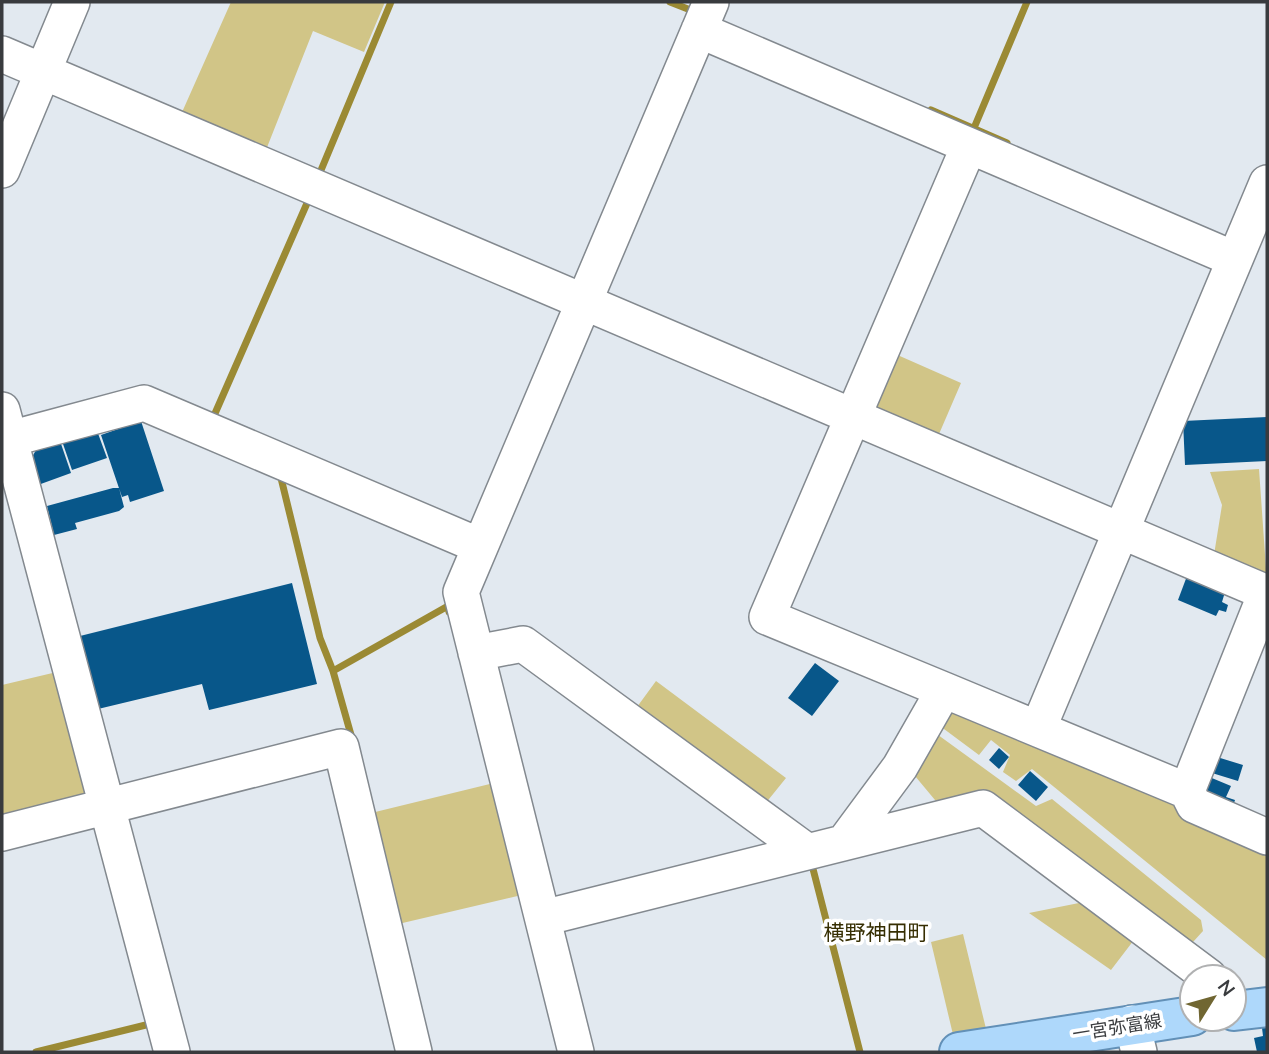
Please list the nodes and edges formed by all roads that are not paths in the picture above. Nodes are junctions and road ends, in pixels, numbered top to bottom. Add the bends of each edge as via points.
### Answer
1 (72, 2) edge
2 (705, 16) edge
3 (2, 54) edge
4 (43, 72) junction
5 (969, 146) junction
6 (2, 170) edge
7 (1267, 183) edge
8 (1249, 241) edge
9 (584, 302) junction
10 (853, 416) junction
11 (4, 430) edge
12 (1121, 531) junction
13 (480, 546) junction
14 (1266, 593) edge
15 (476, 653) junction
16 (944, 690) junction
17 (1038, 729) junction
18 (1187, 791) junction
19 (106, 805) junction
20 (2, 833) edge
21 (1267, 837) edge
22 (846, 841) junction
23 (805, 850) junction
24 (543, 918) junction
25 (1190, 963) edge
26 (1178, 1021) edge
27 (1135, 1038) edge
28 (172, 1052) edge
29 (414, 1052) edge
30 (576, 1052) edge
31 (960, 1052) edge

1 - 4 street
2 - 5 street
2 - 9 street
3 - 4 street
4 - 6 street
4 - 9 street
5 - 8 street
5 - 10 street
7 - 8 street
8 - 12 street
9 - 10 street
9 - 13 street
10 - 12 street
10 - 16 street via 767,617
11 - 13 street via 144,403
11 - 19 street
12 - 14 street
12 - 17 street
13 - 15 street via 461,592
14 - 18 street
15 - 23 street via 523,644
15 - 24 street
16 - 17 street
16 - 22 street via 900,767
17 - 18 street
18 - 21 street via 1194,805
19 - 20 street
19 - 28 street
19 - 29 street via 341,747
22 - 23 street
22 - 25 street via 984,808
23 - 24 street
24 - 30 street
26 - 27 main road, 一宮弥富線
27 - 31 main road, 一宮弥富線

